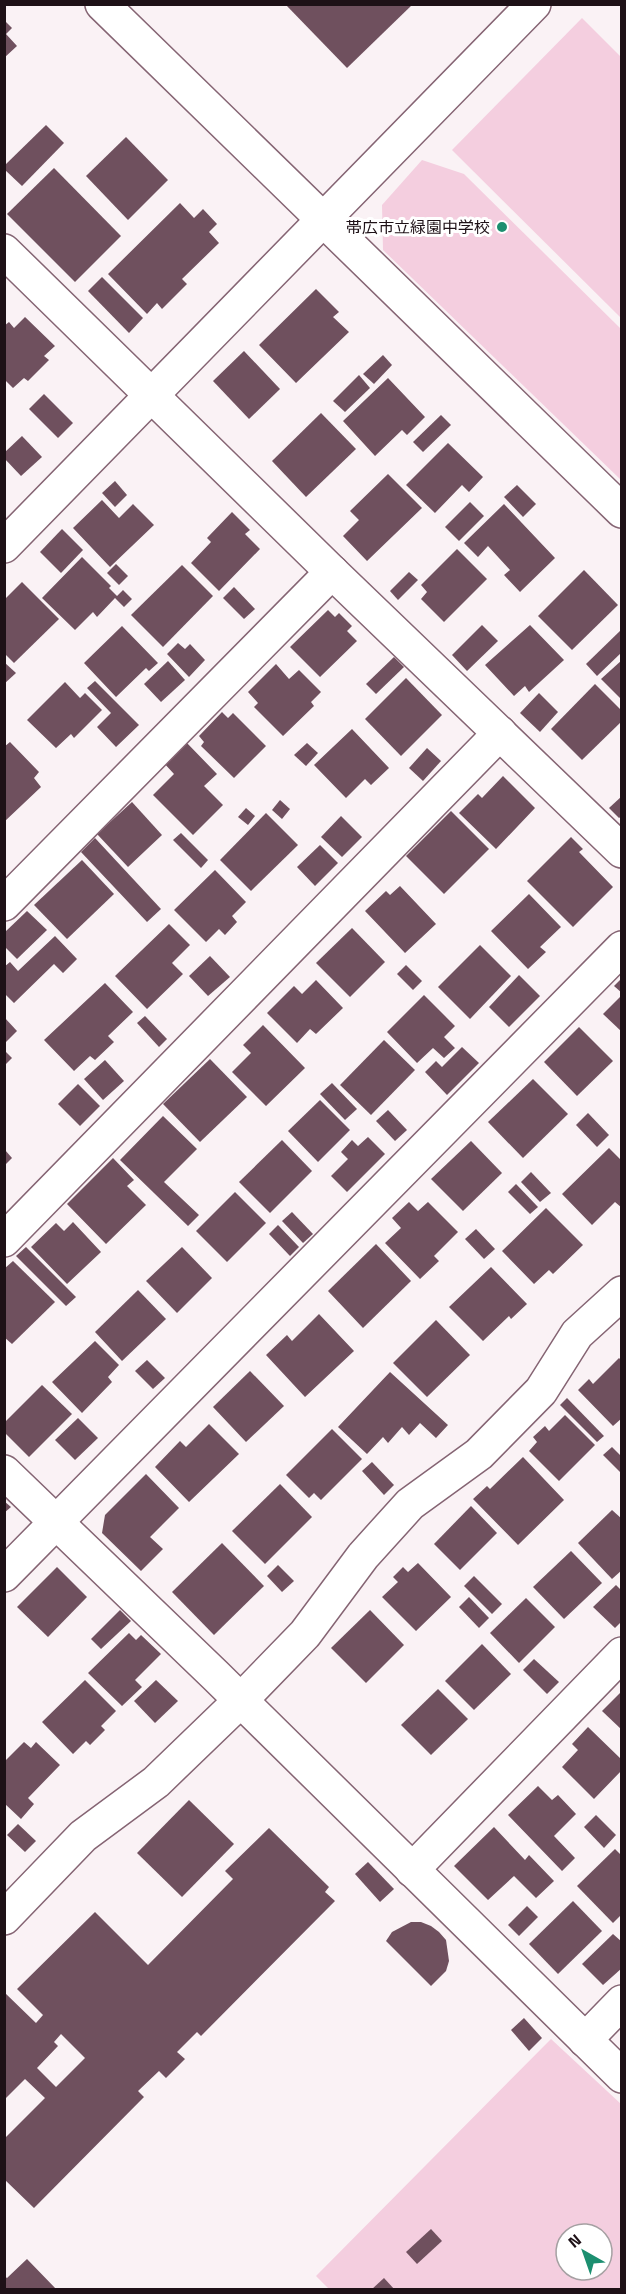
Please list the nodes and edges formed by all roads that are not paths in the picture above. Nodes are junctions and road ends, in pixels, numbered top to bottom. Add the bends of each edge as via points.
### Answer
1 (102, 4) edge
2 (534, 4) edge
3 (322, 221) junction
4 (4, 251) edge
5 (153, 394) junction
6 (621, 511) edge
7 (4, 546) edge
8 (332, 572) junction
9 (500, 733) junction
10 (621, 851) edge
11 (4, 904) edge
12 (621, 948) edge
13 (4, 1240) edge
14 (621, 1293) edge
15 (4, 1472) edge
16 (55, 1522) junction
17 (4, 1575) edge
18 (621, 1654) edge
19 (240, 1701) junction
20 (412, 1870) junction
21 (4, 1918) edge
22 (621, 2002) edge
23 (585, 2040) junction
24 (621, 2076) edge

1 - 3 street
2 - 3 street
3 - 5 street
3 - 6 street
4 - 5 street
5 - 7 street
5 - 8 street
8 - 9 street
8 - 11 street
9 - 10 street
9 - 13 street
12 - 16 street
14 - 19 street via 577,1334 541,1390 479,1454 410,1504 363,1556 305,1634
15 - 16 street
16 - 17 street
16 - 19 street
18 - 20 street
19 - 20 street
19 - 21 street via 156,1782 84,1836
20 - 23 street
22 - 23 street
23 - 24 street

